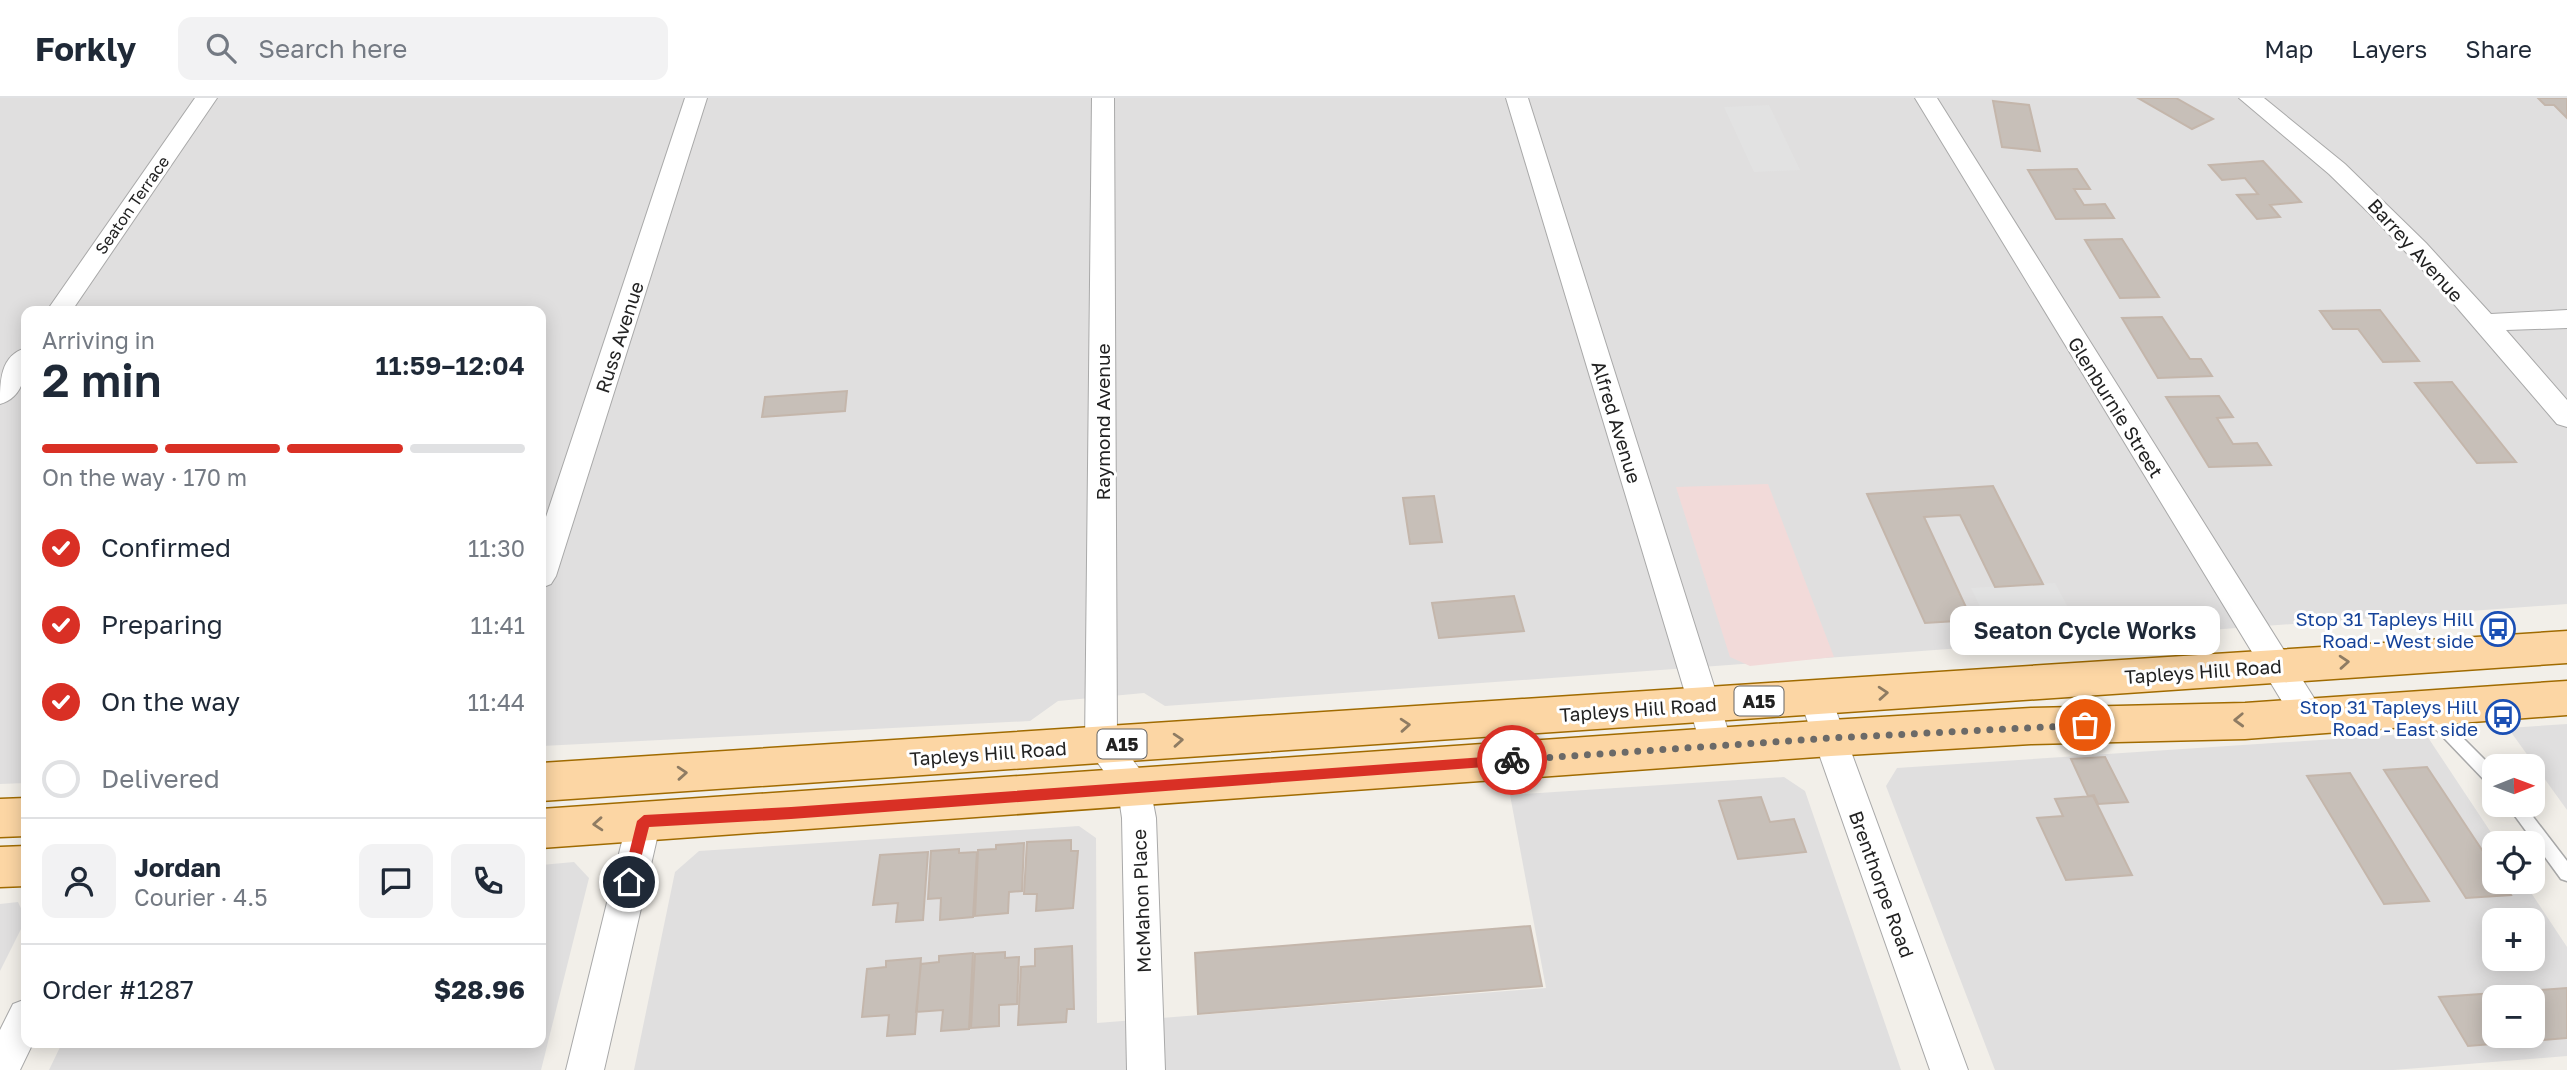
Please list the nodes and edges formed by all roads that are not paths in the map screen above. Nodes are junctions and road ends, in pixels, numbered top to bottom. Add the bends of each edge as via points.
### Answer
1 (206, 98) edge
2 (696, 98) edge
3 (1103, 98) edge
4 (1517, 98) edge
5 (1926, 98) edge
6 (2250, 98) edge
7 (62, 306) edge
8 (2567, 319) edge
9 (2483, 323) junction
10 (21, 364) edge
11 (0, 395) edge
12 (2567, 417) edge
13 (546, 561) edge
14 (2567, 647) edge
15 (2276, 667) junction
16 (1815, 697) junction
17 (2567, 698) edge
18 (1704, 705) junction
19 (2425, 708) junction
20 (2308, 716) junction
21 (1831, 738) junction
22 (1101, 745) junction
23 (1717, 746) junction
24 (2482, 768) edge
25 (546, 782) edge
26 (1134, 786) junction
27 (21, 817) edge
28 (2524, 817) edge
29 (0, 818) edge
30 (644, 821) junction
31 (546, 828) edge
32 (21, 866) edge
33 (0, 867) edge
34 (2567, 874) edge
35 (21, 1027) edge
36 (0, 1070) edge
37 (585, 1070) edge
38 (1146, 1070) edge
39 (1949, 1070) edge

1 - 7 street, Seaton Terrace
2 - 13 street, Russ Avenue
3 - 22 street, Raymond Avenue
4 - 18 street, Alfred Avenue
5 - 15 street, Glenburnie Street
6 - 9 street, Barrey Avenue via 2362,190
8 - 9 street
9 - 12 street, Barrey Avenue
10 - 11 street
15 -> 14 main road, Tapleys Hill Road / A15
16 -> 15 main road, Tapleys Hill Road / A15
15 - 20 street, Glenburnie Street
16 - 18 main road, Tapleys Hill Road / A15
16 - 21 street, Brenthorpe Road
17 - 19 main road, A15
22 -> 18 main road, Tapleys Hill Road / A15
18 - 23 street, Alfred Avenue
19 - 20 main road, A15
19 - 24 lane
20 -> 21 main road, A15
21 - 23 main road, A15
21 - 39 street, Brenthorpe Road
25 -> 22 main road, Tapleys Hill Road / A15
22 - 26 street
23 - 26 main road, A15
26 - 30 main road, A15
26 - 38 street, McMahon Place via 1139,818
27 - 29 main road
28 - 34 lane
30 -> 31 main road, A15
30 - 37 street
32 - 33 main road
35 - 36 street

